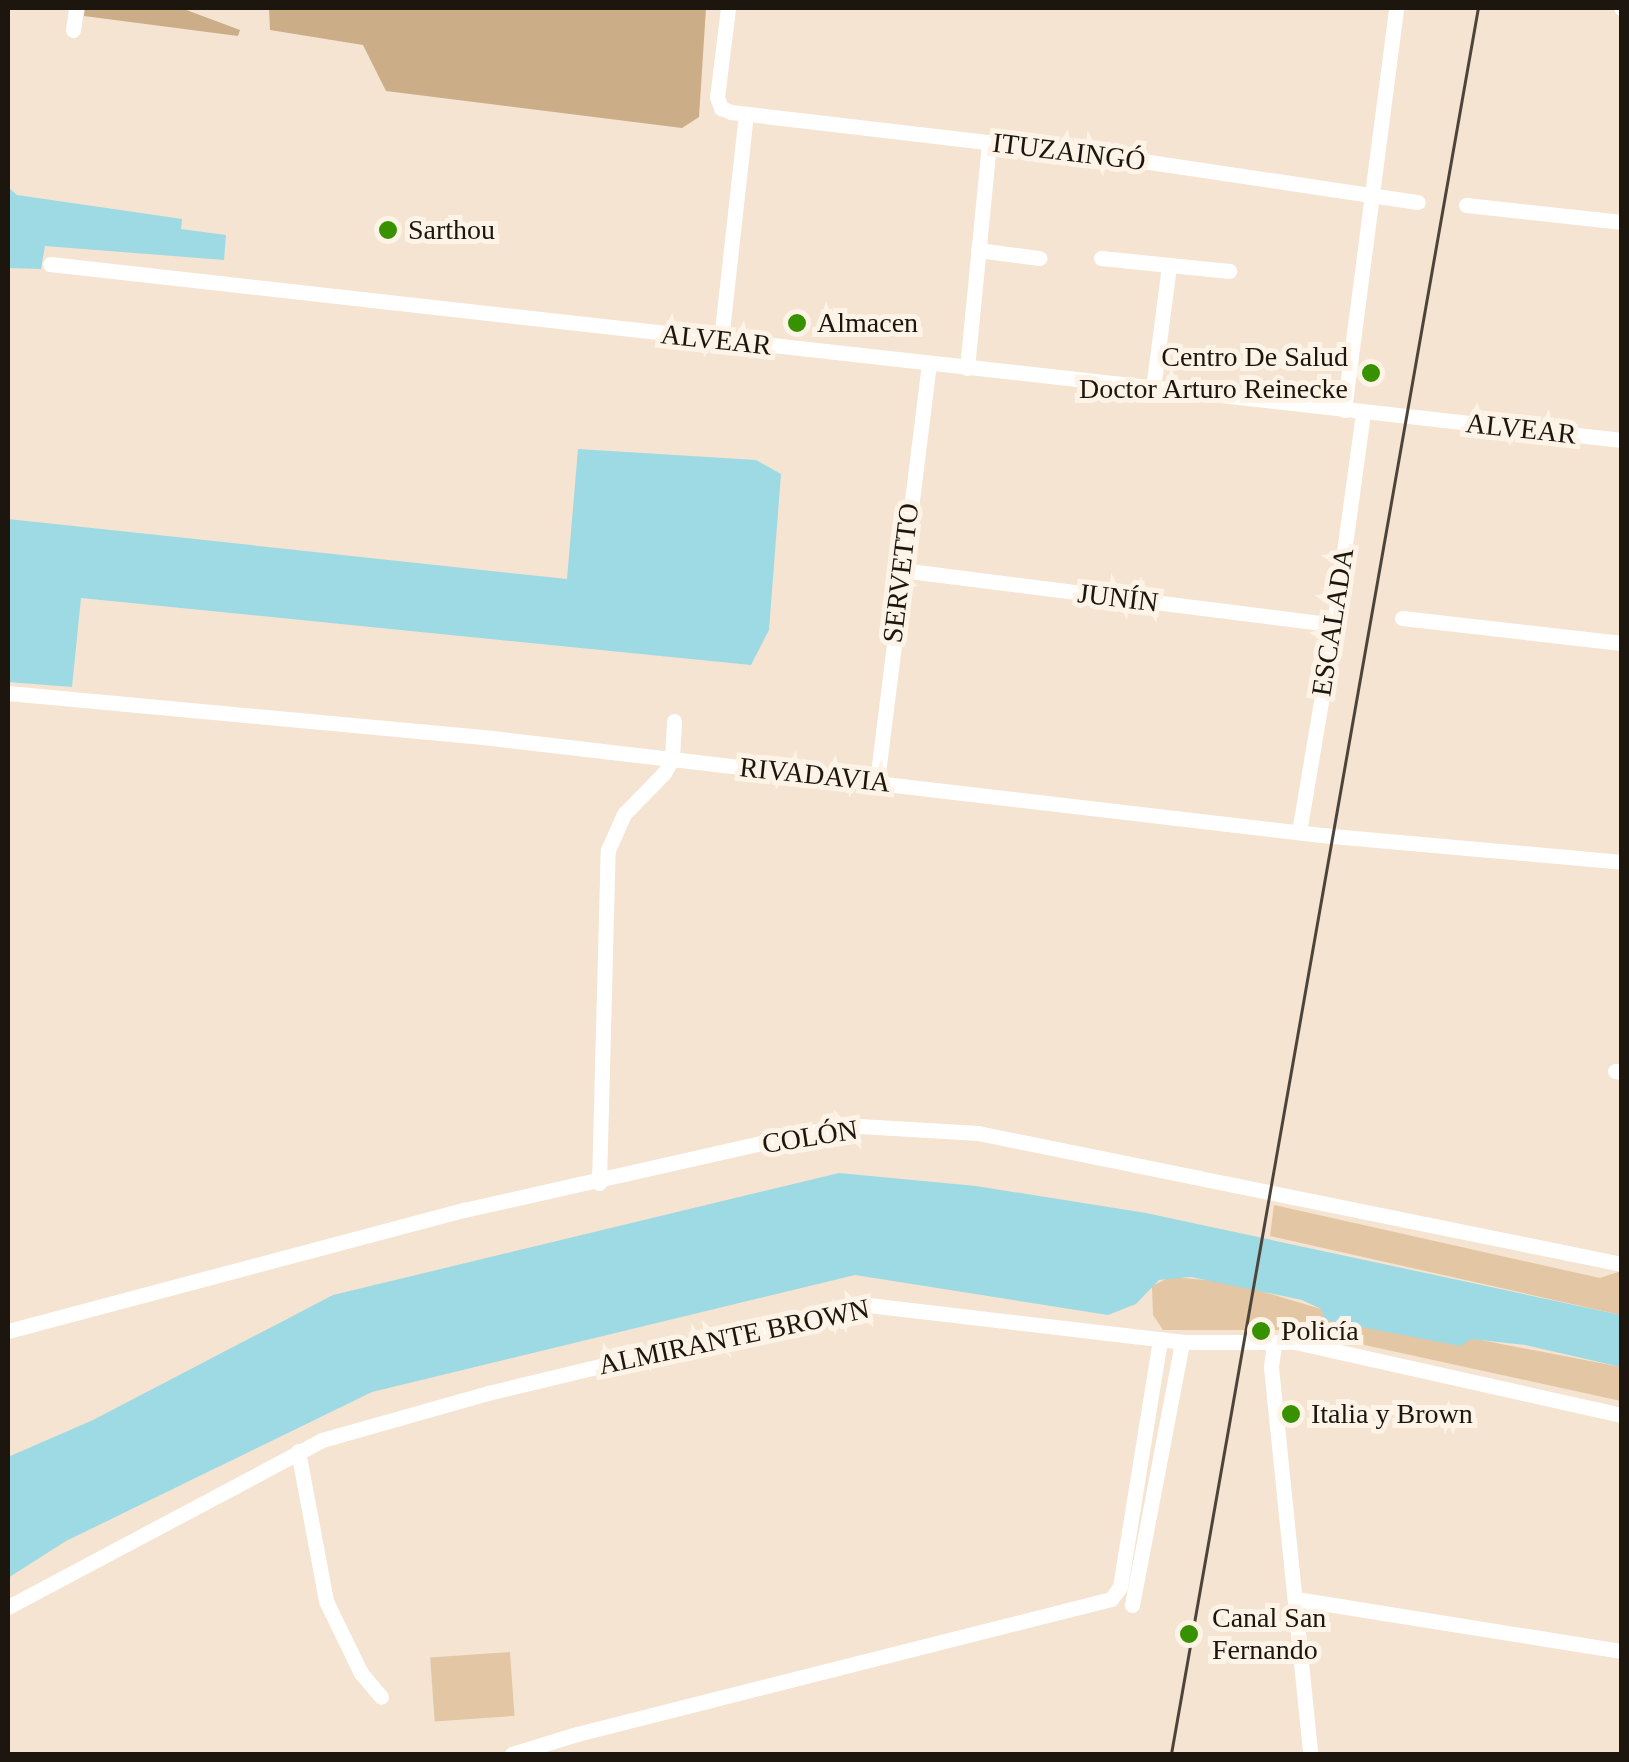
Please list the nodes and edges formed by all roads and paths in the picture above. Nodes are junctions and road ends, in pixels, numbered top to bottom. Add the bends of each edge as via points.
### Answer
1 (76, 8) edge
2 (728, 8) edge
3 (1396, 8) edge
4 (74, 30) dead end
5 (746, 114) junction
6 (988, 142) junction
7 (1371, 195) junction
8 (1418, 202) dead end
9 (1466, 205) dead end
10 (1622, 222) edge
11 (978, 250) junction
12 (1039, 258) dead end
13 (1101, 258) dead end
14 (50, 264) dead end
15 (1169, 265) junction
16 (1229, 271) dead end
17 (721, 340) junction
18 (928, 364) junction
19 (966, 368) junction
20 (1154, 389) junction
21 (1344, 410) junction
22 (1363, 412) junction
23 (1622, 440) edge
24 (901, 570) junction
25 (1402, 618) dead end
26 (1334, 626) junction
27 (1622, 643) edge
28 (8, 693) edge
29 (674, 721) dead end
30 (672, 759) junction
31 (877, 781) junction
32 (1300, 832) junction
33 (1622, 862) edge
34 (600, 1183) junction
35 (1622, 1264) edge
36 (8, 1331) edge
37 (1160, 1339) junction
38 (1182, 1342) junction
39 (1274, 1345) junction
40 (1622, 1415) edge
41 (298, 1450) junction
42 (1296, 1599) junction
43 (1132, 1605) dead end
44 (8, 1607) edge
45 (1622, 1651) edge
46 (381, 1697) dead end
47 (512, 1754) edge
48 (1310, 1754) edge

1 - 4 street
2 - 5 street, ITUZAINGÓ via 717,97 721,108
3 - 7 street
5 - 6 street, ITUZAINGÓ
5 - 17 street
6 - 7 street, ITUZAINGÓ
6 - 11 street
7 - 8 street, ITUZAINGÓ
7 - 21 street
9 - 10 street
11 - 12 street
11 - 19 street
13 - 15 street
14 - 17 street, ALVEAR
15 - 16 street
15 - 20 street
17 - 18 street, ALVEAR
18 - 19 street, ALVEAR
18 - 24 street, SERVETTO
19 - 20 street, ALVEAR
20 - 21 street, ALVEAR
21 - 22 street, ALVEAR
22 - 23 street, ALVEAR
22 - 26 street, ESCALADA
24 - 26 street, JUNÍN
24 - 31 street, SERVETTO
25 - 27 street
26 - 32 street, ESCALADA
28 - 30 street, RIVADAVIA
29 - 30 street
30 - 31 street, RIVADAVIA
30 - 34 street via 624,814 608,850
31 - 32 street, RIVADAVIA
32 - 33 street, RIVADAVIA
34 - 35 street, COLÓN via 811,1132 910,1126 978,1133
34 - 36 street, COLÓN via 464,1210
37 - 38 street, ALMIRANTE BROWN
37 - 41 street, ALMIRANTE BROWN via 860,1304 488,1393
37 - 47 street via 1120,1586 1111,1599
38 - 39 street, ALMIRANTE BROWN
38 - 43 street
39 - 40 street, ALMIRANTE BROWN via 1296,1342
39 - 42 street
41 - 44 street, ALMIRANTE BROWN
41 - 46 street via 326,1601 361,1673
42 - 45 street
42 - 48 street

